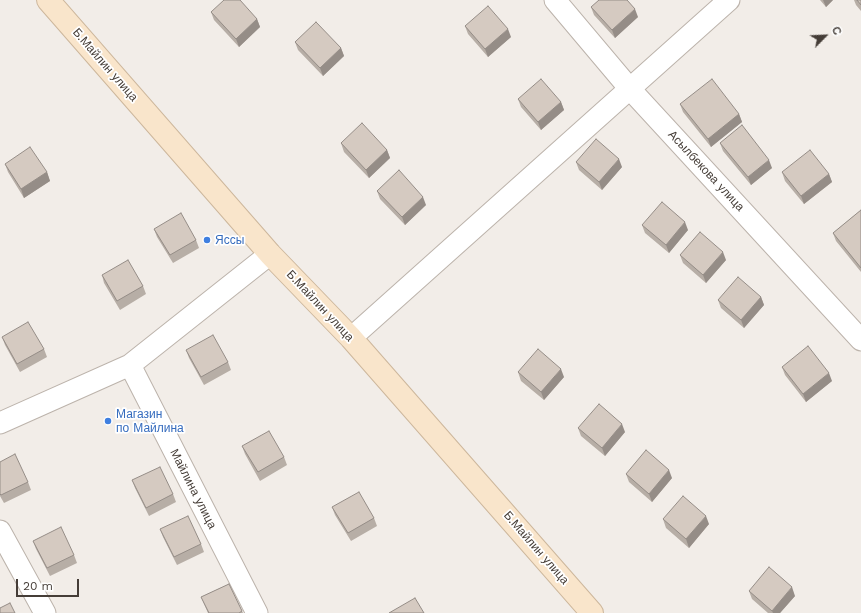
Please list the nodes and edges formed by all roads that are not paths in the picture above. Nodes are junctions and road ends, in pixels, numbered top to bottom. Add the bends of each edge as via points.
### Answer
1 (48, 0) edge
2 (555, 0) edge
3 (729, 0) edge
4 (630, 89) junction
5 (270, 254) junction
6 (350, 338) junction
7 (861, 340) edge
8 (130, 365) junction
9 (0, 423) edge
10 (0, 531) edge
11 (46, 613) edge
12 (257, 613) edge
13 (592, 613) edge

1 - 5 street, Б.Майлин улица
2 - 4 street, Асылбекова улица
3 - 4 street
4 - 6 street
4 - 7 street, Асылбекова улица
5 - 6 street, Б.Майлин улица
5 - 8 street
6 - 13 street, Б.Майлин улица
8 - 9 street
8 - 12 street, Майлина улица
10 - 11 street

